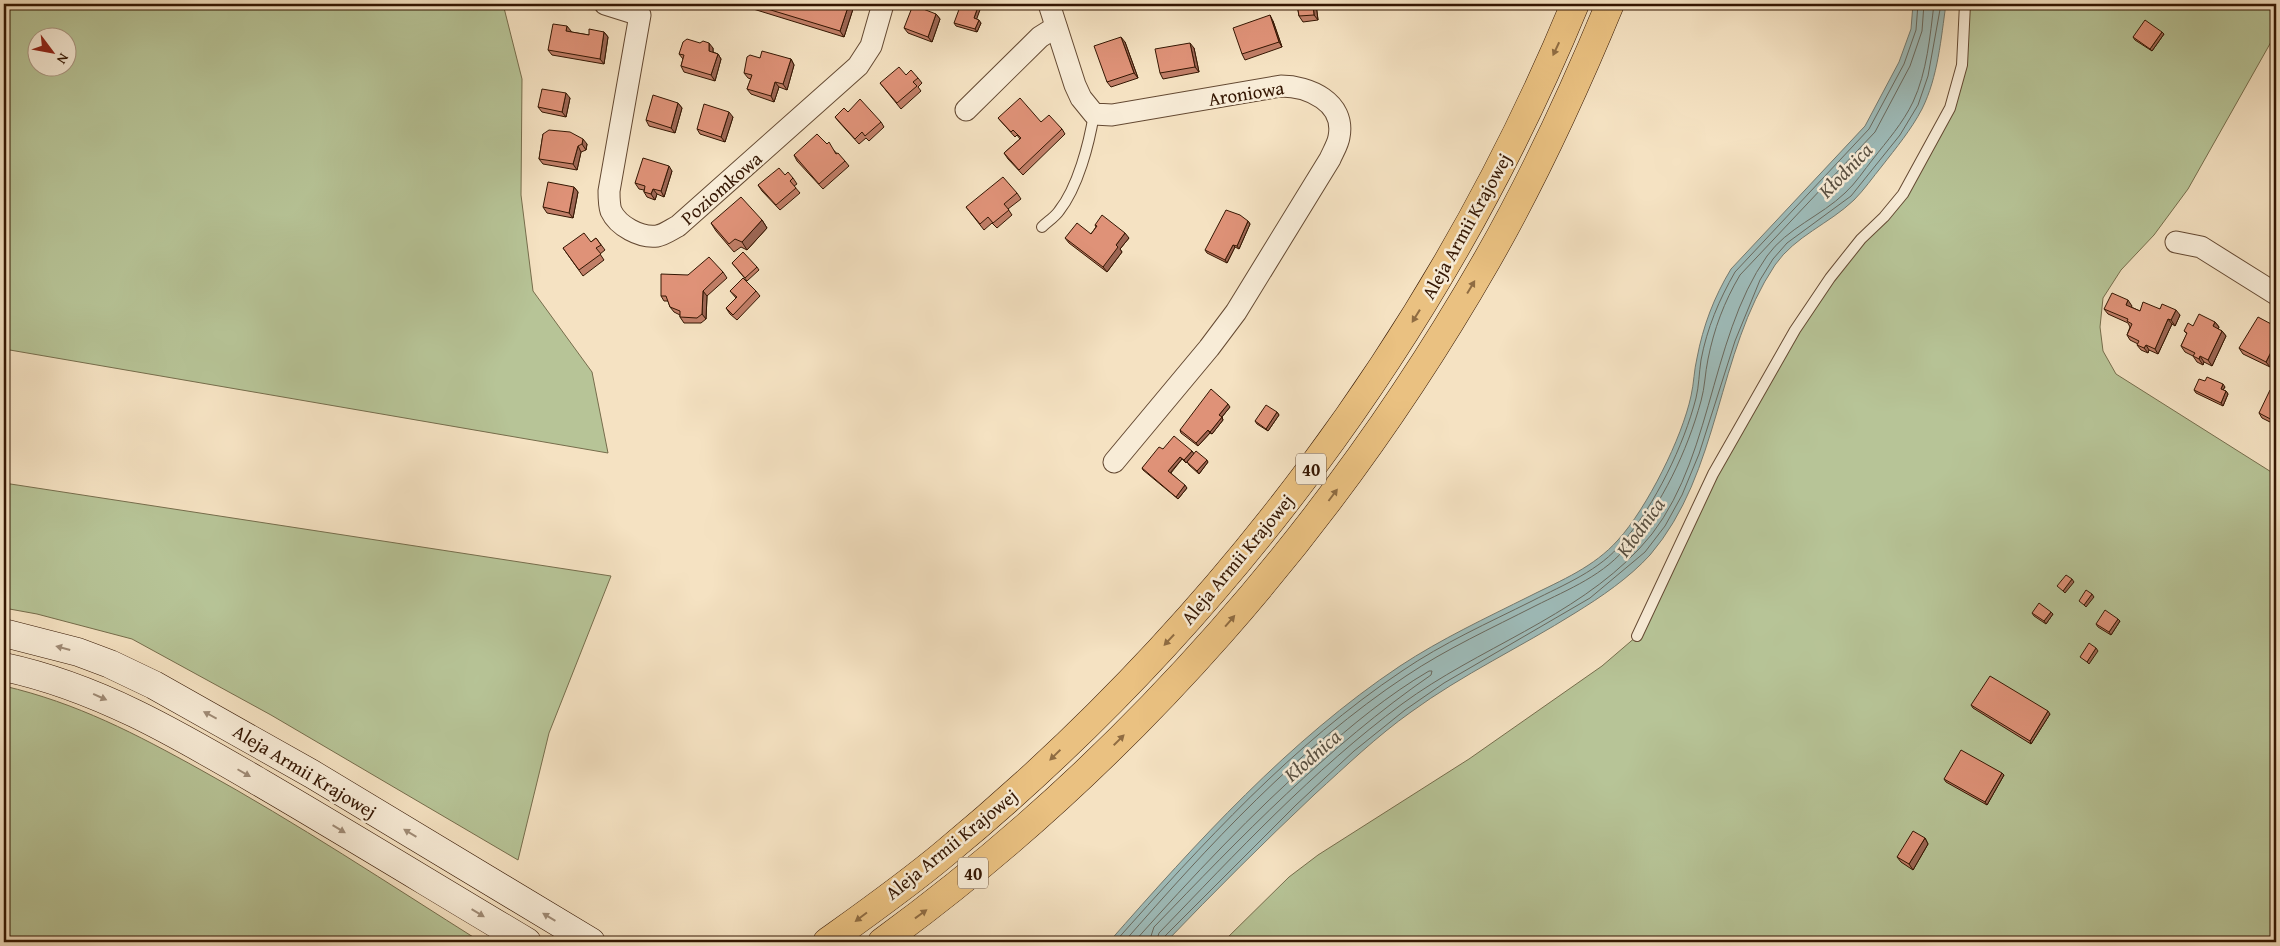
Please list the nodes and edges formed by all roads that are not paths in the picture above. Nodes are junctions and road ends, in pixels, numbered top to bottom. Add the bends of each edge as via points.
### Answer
1 (605, 4) edge
2 (883, 4) edge
3 (1048, 4) edge
4 (1575, 4) edge
5 (1610, 4) edge
6 (1965, 4) edge
7 (1056, 27) junction
8 (966, 110) dead end
9 (1094, 114) junction
10 (1042, 227) dead end
11 (2176, 242) dead end
12 (2276, 294) edge
13 (1114, 462) dead end
14 (4, 633) edge
15 (1637, 636) dead end
16 (4, 667) edge
17 (527, 942) edge
18 (591, 942) edge
19 (827, 942) edge
20 (882, 942) edge

1 - 2 street, Poziomkowa via 640,15 609,191 610,208 615,218 630,230 658,236 678,226 858,66 872,46
3 - 7 street
4 -> 19 main road, Aleja Armii Krajowej / 40 via 1526,115 1416,316 1347,419 1264,530 1147,664 1037,773 942,856
20 -> 5 main road, Aleja Armii Krajowej / 40 via 1002,849 1073,784 1175,683 1289,552 1373,440 1488,258 1554,131
6 - 15 lane via 1962,65 1950,108 1902,194 1830,278 1795,330 1713,474
7 - 8 street via 1040,37
7 - 9 street via 1081,98
9 - 10 lane via 1089,147 1074,182 1060,211
9 - 13 street, Aroniowa via 1112,115 1297,86 1328,102 1339,123 1339,137 1330,159 1236,312
11 - 12 street via 2201,247
18 -> 14 main road, Aleja Armii Krajowej via 287,759 154,685 78,652
16 -> 17 main road, Aleja Armii Krajowej via 62,682 137,713 298,804

